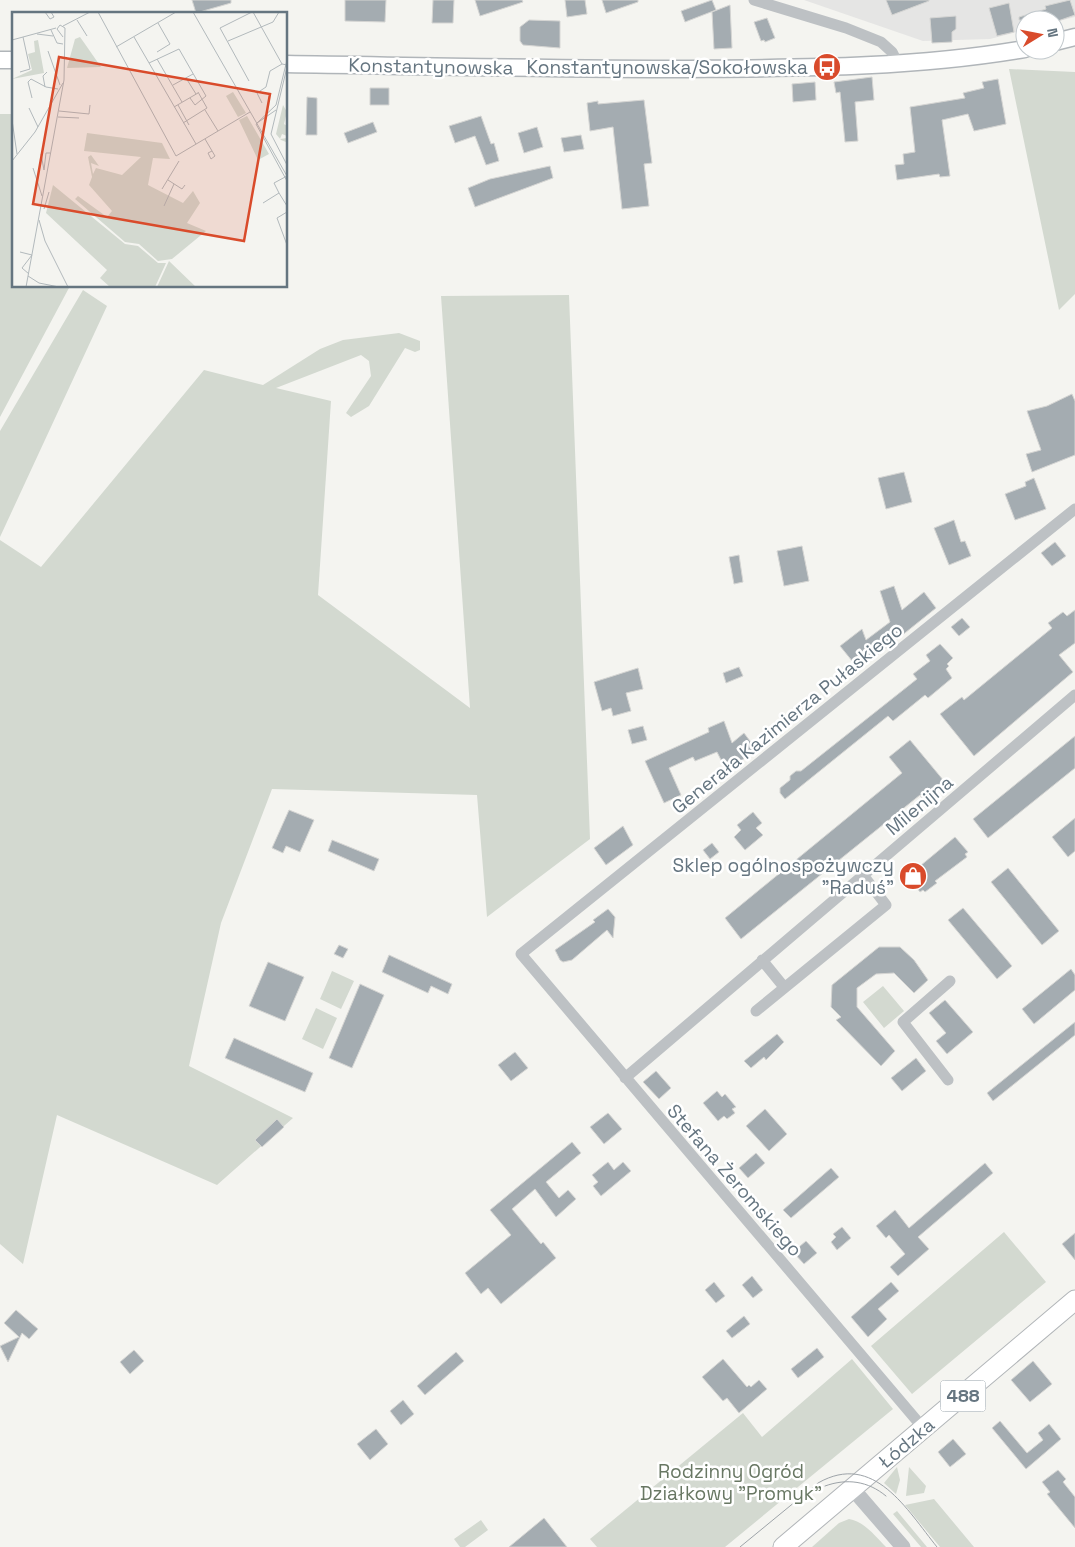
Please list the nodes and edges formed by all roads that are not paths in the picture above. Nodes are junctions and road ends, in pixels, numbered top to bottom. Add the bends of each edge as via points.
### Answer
1 (754, 0) edge
2 (1015, 51) edge
3 (288, 64) edge
4 (898, 64) junction
5 (1075, 509) edge
6 (1075, 695) edge
7 (863, 875) junction
8 (521, 954) joint
9 (762, 960) junction
10 (950, 981) dead end
11 (784, 987) junction
12 (756, 1010) dead end
13 (625, 1078) junction
14 (948, 1080) dead end
15 (1075, 1300) edge
16 (924, 1429) junction
17 (852, 1488) junction
18 (783, 1547) edge
19 (903, 1547) edge

1 - 4 street via 881,42 892,52
2 - 4 main road, Konstantynowska
3 - 4 main road, Konstantynowska via 672,69
5 - 8 street, Generała Kazimierza Pułaskiego
6 - 7 street, Milenijna
7 - 9 street, Milenijna
7 - 11 street via 886,905
8 - 13 street, Stefana Żeromskiego
9 - 11 street
9 - 13 street, Milenijna
10 - 14 street via 902,1022
11 - 12 street
13 - 16 street, Stefana Żeromskiego
15 - 16 main road, Łódzka / 488
16 - 17 main road, Łódzka / 488
17 - 18 main road, Łódzka / 488
17 - 19 street

